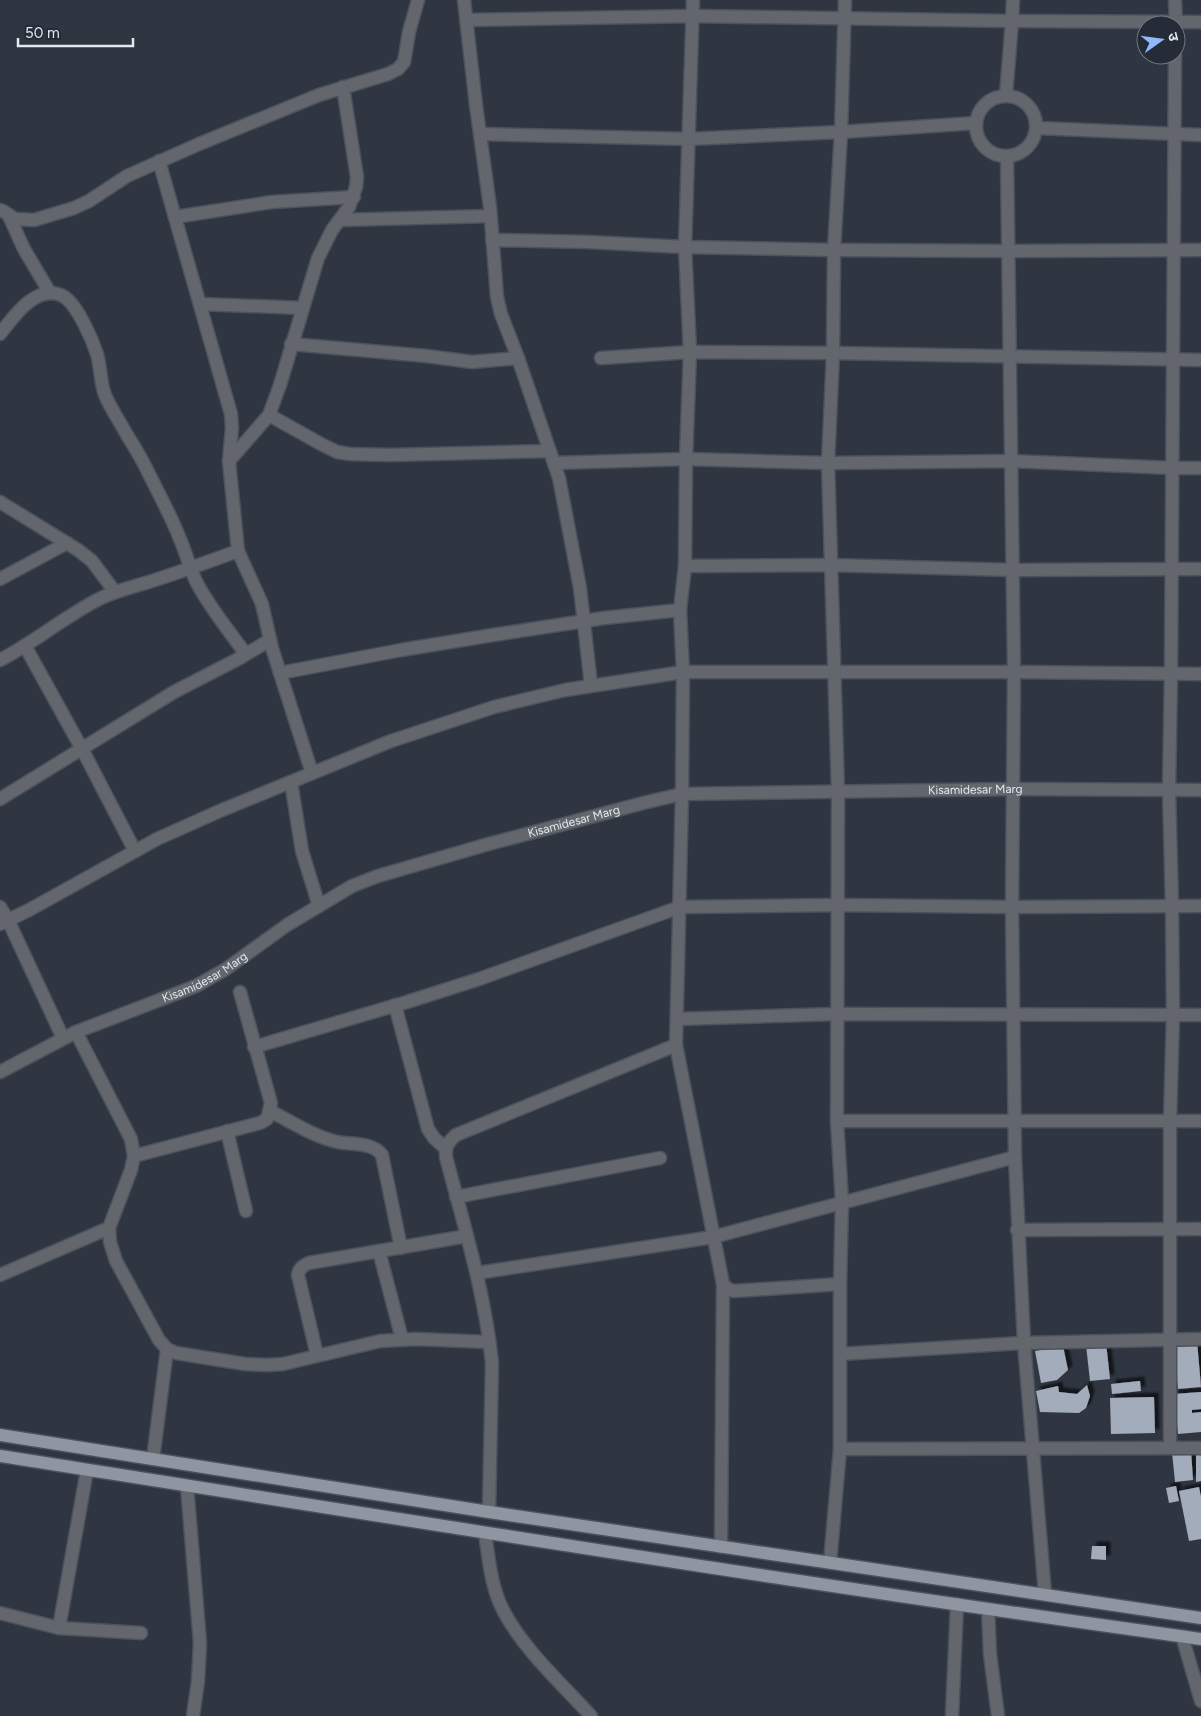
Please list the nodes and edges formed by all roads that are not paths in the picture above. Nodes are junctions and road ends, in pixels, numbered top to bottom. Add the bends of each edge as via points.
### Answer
1 (418, 0) edge
2 (464, 0) edge
3 (693, 0) edge
4 (845, 0) edge
5 (1013, 0) edge
6 (1175, 0) edge
7 (1176, 15) edge
8 (692, 16) junction
9 (845, 19) junction
10 (466, 20) junction
11 (1012, 21) junction
12 (1201, 22) edge
13 (1136, 23) edge
14 (1186, 23) edge
15 (1175, 65) edge
16 (343, 87) junction
17 (1006, 95) junction
18 (976, 123) junction
19 (1036, 128) junction
20 (841, 132) junction
21 (481, 134) junction
22 (1174, 134) junction
23 (1201, 135) edge
24 (688, 139) junction
25 (1007, 156) junction
26 (160, 161) junction
27 (354, 197) junction
28 (5, 213) edge
29 (490, 216) junction
30 (175, 217) junction
31 (340, 220) junction
32 (492, 240) junction
33 (685, 247) junction
34 (834, 250) junction
35 (1173, 250) junction
36 (1201, 250) edge
37 (1008, 251) junction
38 (50, 293) junction
39 (200, 304) junction
40 (302, 308) junction
41 (0, 334) edge
42 (292, 344) junction
43 (690, 352) junction
44 (833, 353) junction
45 (1009, 356) junction
46 (518, 358) junction
47 (601, 358) dead end
48 (1173, 360) junction
49 (1201, 360) edge
50 (269, 415) junction
51 (552, 457) junction
52 (686, 459) junction
53 (229, 461) junction
54 (1012, 461) junction
55 (828, 463) junction
56 (1173, 468) junction
57 (1201, 468) edge
58 (0, 502) edge
59 (67, 543) junction
60 (238, 551) junction
61 (830, 565) junction
62 (685, 566) junction
63 (1172, 568) junction
64 (190, 569) junction
65 (1201, 569) edge
66 (1013, 570) junction
67 (0, 579) edge
68 (115, 592) junction
69 (680, 610) junction
70 (585, 620) junction
71 (270, 640) junction
72 (25, 646) junction
73 (245, 654) junction
74 (0, 660) edge
75 (683, 672) junction
76 (1014, 672) junction
77 (835, 673) junction
78 (280, 674) junction
79 (1171, 674) junction
80 (1201, 674) edge
81 (591, 685) junction
82 (82, 749) junction
83 (312, 773) junction
84 (291, 782) junction
85 (1012, 789) junction
86 (1169, 790) junction
87 (1201, 790) edge
88 (838, 792) junction
89 (682, 794) junction
90 (0, 799) edge
91 (135, 851) junction
92 (837, 905) junction
93 (318, 906) junction
94 (1172, 906) junction
95 (1201, 906) edge
96 (0, 907) edge
97 (680, 907) junction
98 (1012, 907) junction
99 (4, 922) edge
100 (240, 992) dead end
101 (395, 1005) junction
102 (837, 1014) junction
103 (1014, 1016) junction
104 (1173, 1016) junction
105 (1201, 1016) edge
106 (677, 1020) junction
107 (76, 1032) junction
108 (63, 1038) junction
109 (676, 1045) junction
110 (254, 1047) junction
111 (0, 1072) edge
112 (270, 1112) junction
113 (836, 1121) junction
114 (1014, 1121) junction
115 (1170, 1121) junction
116 (1201, 1121) edge
117 (227, 1131) junction
118 (445, 1148) junction
119 (134, 1156) junction
120 (1015, 1157) junction
121 (660, 1158) dead end
122 (456, 1197) junction
123 (842, 1202) junction
124 (246, 1211) dead end
125 (109, 1228) junction
126 (1201, 1229) edge
127 (1018, 1230) junction
128 (1169, 1230) junction
129 (467, 1236) junction
130 (713, 1237) junction
131 (400, 1248) junction
132 (379, 1251) junction
133 (477, 1274) junction
134 (0, 1275) edge
135 (723, 1284) junction
136 (840, 1284) junction
137 (402, 1339) junction
138 (1170, 1339) junction
139 (1201, 1339) edge
140 (490, 1342) junction
141 (1024, 1343) junction
142 (167, 1349) junction
143 (840, 1354) junction
144 (317, 1356) junction
145 (0, 1435) edge
146 (1170, 1447) junction
147 (1034, 1448) junction
148 (1201, 1448) edge
149 (840, 1449) junction
150 (0, 1456) edge
151 (153, 1459) junction
152 (87, 1470) junction
153 (187, 1486) junction
154 (489, 1512) junction
155 (485, 1533) junction
156 (721, 1547) junction
157 (830, 1563) junction
158 (1045, 1594) junction
159 (957, 1604) junction
160 (988, 1609) junction
161 (0, 1613) edge
162 (1201, 1618) edge
163 (59, 1628) junction
164 (141, 1633) dead end
165 (1182, 1636) junction
166 (1201, 1639) edge
167 (1201, 1702) edge
168 (193, 1716) edge
169 (591, 1716) edge
170 (952, 1716) edge
171 (998, 1716) edge

1 - 16 street via 404,62 398,69
2 - 10 street
3 - 8 street
4 - 9 street
5 - 11 street
6 - 7 street
8 - 9 street
8 - 10 street
8 - 24 street
9 - 11 street
9 - 20 street
10 - 21 street
11 - 13 street
11 - 17 street
12 - 14 street
15 - 22 street
16 - 26 street via 294,104
16 - 27 street via 356,177
17 - 18 street via 986,103
17 - 19 street via 1025,101 1036,118
18 - 20 street
18 - 25 street via 984,146 994,154
19 - 22 street
19 - 25 street via 1034,139 1027,148
20 - 24 street
20 - 34 street
21 - 24 street
21 - 29 street
22 - 23 street
22 - 35 street
24 - 33 street
25 - 37 street
26 - 28 street via 127,176 74,208 34,220 23,220
26 - 30 street
27 - 30 street via 272,202
27 - 31 street
28 - 38 street
29 - 31 street
29 - 32 street
30 - 39 street
31 - 40 street via 324,243
32 - 33 street
32 - 46 street via 497,297
33 - 34 street
33 - 43 street
34 - 37 street
34 - 44 street
35 - 36 street
35 - 37 street
35 - 48 street
37 - 45 street
38 - 41 street via 36,297 24,306
38 - 64 street via 68,301 84,324 97,355 110,406 168,512
39 - 40 street
39 - 53 street via 230,414
40 - 42 street
42 - 46 street via 472,362
42 - 50 street
43 - 44 street
43 - 47 street
43 - 52 street
44 - 45 street
44 - 55 street
45 - 48 street
45 - 54 street
46 - 51 street
48 - 49 street
48 - 56 street
50 - 51 street via 337,452 350,454
50 - 53 street
51 - 52 street
51 - 70 street
52 - 55 street
52 - 62 street
53 - 60 street
54 - 55 street
54 - 56 street
54 - 66 street
55 - 61 street
56 - 57 street
56 - 63 street
58 - 59 street
59 - 67 street
59 - 68 street via 92,560
60 - 64 street
60 - 71 street via 258,591
61 - 62 street
61 - 66 street
61 - 77 street
62 - 69 street
63 - 65 street
63 - 66 street
63 - 79 street
64 - 68 street
64 - 73 street via 197,585
66 - 76 street
68 - 72 street via 67,617
69 - 70 street
69 - 75 street
70 - 78 street via 401,650
70 - 81 street
71 - 73 street
71 - 78 street
72 - 74 street
72 - 82 street
73 - 82 street via 174,692
75 - 77 street
75 - 81 street
75 - 89 street
76 - 77 street
76 - 79 street
76 - 85 street
77 - 88 street
78 - 83 street
79 - 80 street
79 - 86 street
81 - 83 street via 487,710 391,741
82 - 90 street
82 - 91 street
83 - 84 street
84 - 91 street
84 - 93 street via 302,850
85 - 86 street, Kisamidesar Marg
85 - 88 street, Kisamidesar Marg
85 - 98 street
86 - 87 street, Kisamidesar Marg
86 - 94 street
88 - 89 street, Kisamidesar Marg
88 - 92 street
89 - 93 street, Kisamidesar Marg via 378,876 352,886
89 - 97 street
91 - 99 street
92 - 97 street
92 - 98 street
92 - 102 street
93 - 107 street, Kisamidesar Marg via 196,986
94 - 95 street
94 - 98 street
94 - 104 street
96 - 99 street
97 - 101 street via 479,979
97 - 106 street
98 - 103 street
99 - 108 street
100 - 110 street
101 - 110 street
101 - 118 street via 428,1129
102 - 103 street
102 - 106 street
102 - 113 street
103 - 104 street
103 - 114 street
104 - 105 street
104 - 115 street
106 - 109 street
107 - 108 street, Kisamidesar Marg
107 - 119 street via 131,1139
108 - 111 street, Kisamidesar Marg
109 - 118 street via 456,1135
109 - 130 street
110 - 112 street via 271,1103
112 - 117 street via 260,1123
112 - 131 street via 336,1142 378,1149 382,1154
113 - 114 street
113 - 123 street
114 - 115 street
114 - 120 street
115 - 116 street
115 - 128 street
117 - 119 street
117 - 124 street
118 - 122 street
119 - 125 street
120 - 123 street
120 - 127 street
121 - 122 street
122 - 129 street
123 - 130 street
123 - 136 street
125 - 134 street
125 - 142 street via 116,1260
126 - 128 street
127 - 128 street
127 - 141 street
128 - 138 street
129 - 131 street
129 - 133 street
130 - 133 street
130 - 135 street
131 - 132 street
132 - 137 street
132 - 144 street via 309,1263 299,1270
133 - 140 street
135 - 136 street via 734,1291
135 - 156 street
136 - 143 street
137 - 140 street
137 - 144 street
138 - 139 street
138 - 141 street
138 - 146 street
140 - 154 street
141 - 143 street
141 - 147 street
142 - 144 street via 267,1366
142 - 151 street
143 - 149 street
145 - 151 main road
146 - 147 street
146 - 148 street
147 - 149 street
147 - 158 street
149 - 157 street
150 - 152 main road
151 - 154 main road
152 - 153 main road
152 - 163 street
153 - 155 main road
153 - 168 street via 200,1643
154 - 156 main road
155 - 159 main road
155 - 169 street via 491,1573 504,1612 528,1647
156 - 157 main road
157 - 158 main road
158 - 162 main road
159 - 160 main road
159 - 170 street
160 - 165 main road
160 - 171 street
161 - 163 street
163 - 164 street
165 - 166 main road
165 - 167 street

